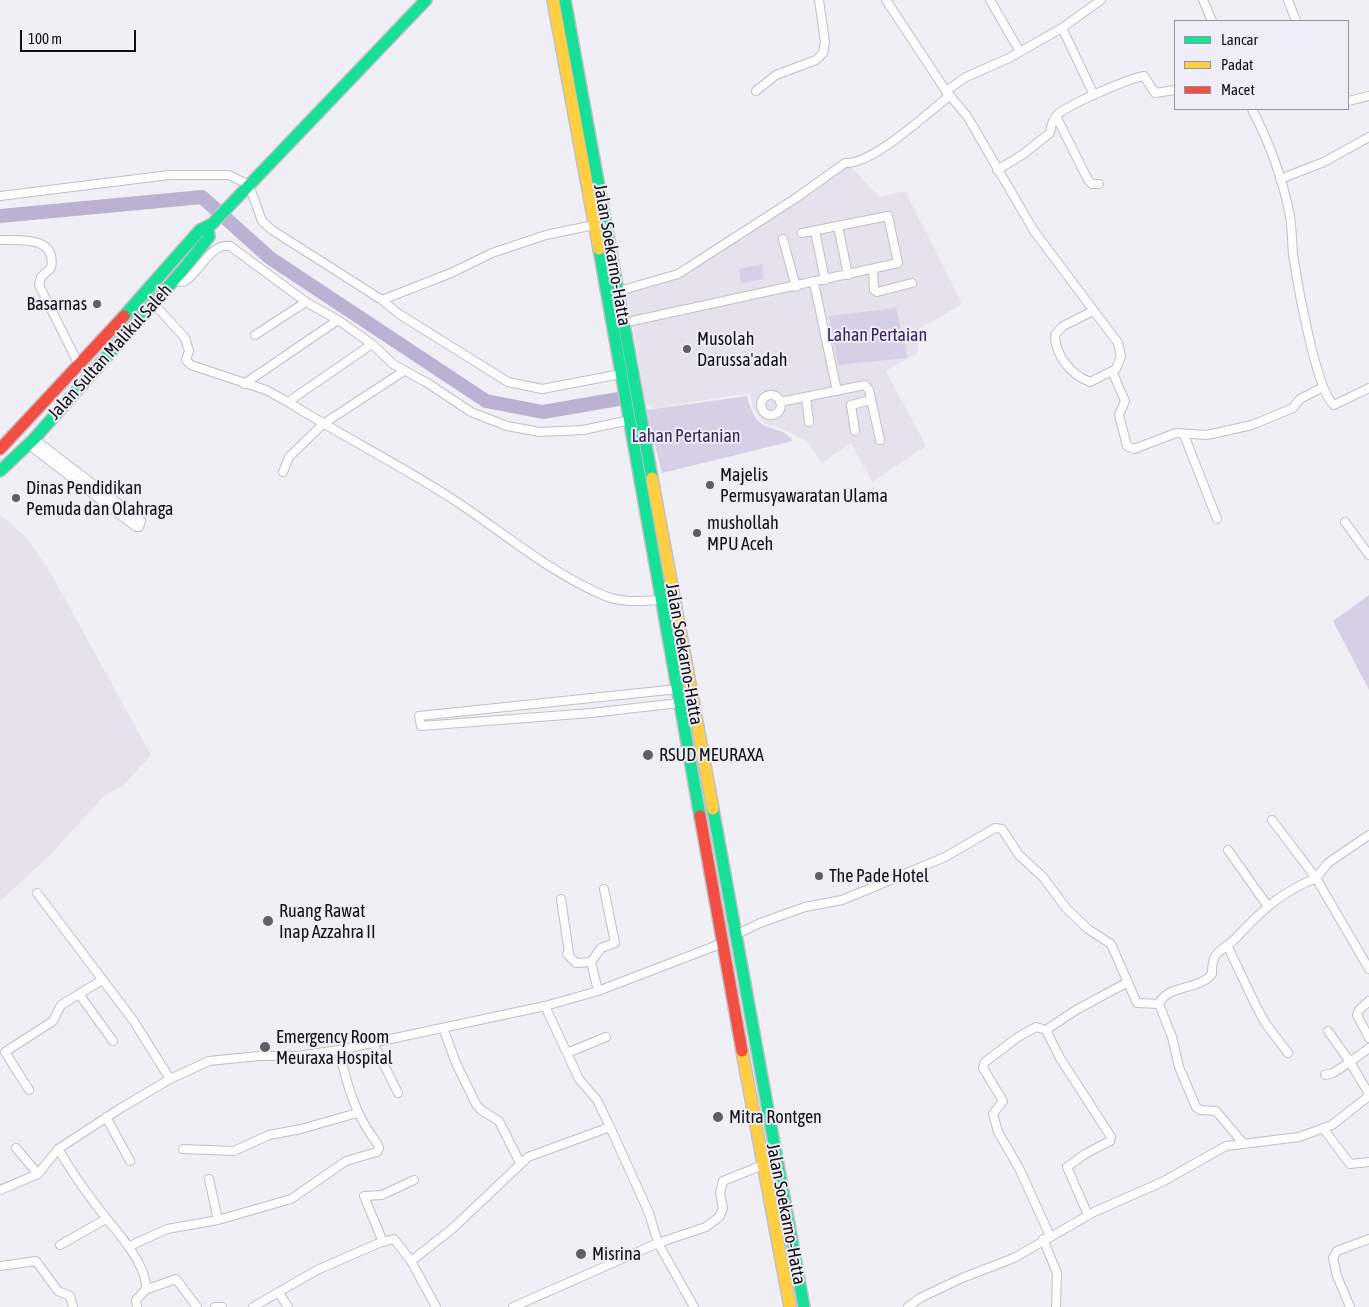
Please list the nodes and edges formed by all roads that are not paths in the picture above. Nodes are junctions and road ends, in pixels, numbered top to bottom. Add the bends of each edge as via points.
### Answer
1 (426, 0) edge
2 (819, 0) edge
3 (886, 0) edge
4 (990, 0) edge
5 (1101, 0) edge
6 (1204, 0) edge
7 (1288, 0) edge
8 (566, 4) edge
9 (553, 5) edge
10 (1212, 20) edge
11 (1296, 20) edge
12 (1062, 28) junction
13 (1020, 52) junction
14 (1174, 90) edge
15 (756, 91) dead end
16 (946, 91) junction
17 (1094, 95) junction
18 (1369, 96) edge
19 (1349, 101) edge
20 (1252, 110) edge
21 (1056, 116) junction
22 (1369, 137) edge
23 (997, 170) junction
24 (1280, 179) junction
25 (1099, 184) dead end
26 (249, 185) junction
27 (0, 196) edge
28 (210, 225) junction
29 (594, 225) junction
30 (838, 226) junction
31 (815, 231) junction
32 (802, 233) dead end
33 (783, 239) dead end
34 (0, 240) edge
35 (873, 269) junction
36 (848, 275) junction
37 (825, 280) junction
38 (173, 281) junction
39 (814, 283) junction
40 (912, 284) dead end
41 (796, 287) junction
42 (623, 290) junction
43 (382, 300) junction
44 (306, 302) junction
45 (154, 304) junction
46 (1093, 311) junction
47 (338, 320) junction
48 (623, 322) junction
49 (255, 335) dead end
50 (372, 344) junction
51 (78, 363) junction
52 (404, 371) junction
53 (1112, 372) junction
54 (621, 374) junction
55 (61, 382) junction
56 (244, 384) junction
57 (1323, 387) junction
58 (1369, 388) edge
59 (837, 391) junction
60 (73, 393) junction
61 (806, 397) junction
62 (872, 400) junction
63 (288, 402) junction
64 (780, 402) dead end
65 (630, 420) junction
66 (809, 422) dead end
67 (323, 424) junction
68 (855, 431) dead end
69 (1184, 435) junction
70 (880, 440) dead end
71 (31, 442) junction
72 (0, 449) edge
73 (0, 471) edge
74 (283, 472) dead end
75 (1217, 520) dead end
76 (1345, 522) dead end
77 (1369, 556) edge
78 (671, 584) junction
79 (658, 587) junction
80 (661, 600) junction
81 (678, 689) junction
82 (679, 703) junction
83 (1272, 820) dead end
84 (1369, 835) edge
85 (1228, 850) dead end
86 (1316, 878) junction
87 (604, 889) dead end
88 (37, 893) dead end
89 (561, 899) dead end
90 (1267, 905) junction
91 (735, 935) junction
92 (723, 942) junction
93 (1227, 945) junction
94 (591, 962) junction
95 (1369, 969) edge
96 (102, 980) junction
97 (1128, 982) junction
98 (598, 991) junction
99 (79, 994) junction
100 (1369, 1001) edge
101 (1159, 1004) junction
102 (545, 1006) junction
103 (443, 1028) junction
104 (1046, 1030) junction
105 (1328, 1031) dead end
106 (606, 1037) dead end
107 (1369, 1038) edge
108 (113, 1041) dead end
109 (373, 1043) junction
110 (1369, 1048) edge
111 (340, 1050) junction
112 (567, 1053) junction
113 (1288, 1053) dead end
114 (1350, 1062) junction
115 (1325, 1075) dead end
116 (170, 1079) junction
117 (29, 1090) dead end
118 (398, 1093) dead end
119 (1369, 1095) edge
120 (356, 1113) junction
121 (106, 1117) junction
122 (610, 1127) junction
123 (1323, 1128) junction
124 (1244, 1144) junction
125 (16, 1148) dead end
126 (58, 1149) junction
127 (183, 1149) dead end
128 (130, 1161) dead end
129 (1369, 1162) edge
130 (520, 1163) junction
131 (763, 1165) junction
132 (38, 1174) junction
133 (209, 1179) dead end
134 (414, 1180) dead end
135 (0, 1190) edge
136 (781, 1190) junction
137 (768, 1191) junction
138 (1088, 1216) junction
139 (106, 1219) junction
140 (218, 1220) junction
141 (1047, 1238) junction
142 (1369, 1240) edge
143 (383, 1242) junction
144 (658, 1243) junction
145 (60, 1246) dead end
146 (130, 1246) junction
147 (411, 1261) junction
148 (0, 1266) edge
149 (145, 1290) junction
150 (279, 1293) junction
151 (533, 1298) junction
152 (73, 1307) edge
153 (137, 1307) edge
154 (196, 1307) edge
155 (215, 1307) edge
156 (222, 1307) edge
157 (253, 1307) edge
158 (288, 1307) edge
159 (436, 1307) edge
160 (513, 1307) edge
161 (536, 1307) edge
162 (694, 1307) edge
163 (790, 1307) edge
164 (804, 1307) edge
165 (908, 1307) edge
166 (1056, 1307) edge
167 (1350, 1307) edge

1 - 26 main road, Jalan Sultan Malikul Saleh
2 - 15 street via 825,42 823,53 816,60 776,75
3 - 16 street
4 - 13 street
5 - 12 street
6 - 10 street
7 - 11 street
8 - 9 main road
8 - 42 main road, Jalan Soekarno-Hatta
9 - 29 main road, Jalan Soekarno-Hatta
12 - 13 street
12 - 17 street
13 - 16 street via 974,73
14 - 17 street via 1155,93 1144,76
16 - 23 street via 967,116
16 - 42 street via 948,97 870,158 854,164 844,163 678,274
17 - 21 street
18 - 19 street
20 - 24 street
21 - 23 street via 1050,132
21 - 25 street via 1088,180
22 - 24 street via 1324,162
23 - 46 street via 1034,231
24 - 57 street via 1290,216 1298,287
26 - 27 street via 229,175 169,175
26 - 28 main road, Jalan Sultan Malikul Saleh
26 - 43 street via 262,221 272,230
28 - 38 main road, Jalan Sultan Malikul Saleh via 209,237
28 - 51 main road, Jalan Sultan Malikul Saleh via 200,230 136,304
29 - 43 street via 546,235 501,250
29 - 54 main road, Jalan Soekarno-Hatta
30 - 31 street
30 - 35 street via 888,216 898,263
30 - 36 street
31 - 32 street
31 - 37 street
33 - 41 street
34 - 51 street via 36,241 49,251 52,268 41,277 39,285
35 - 36 street
35 - 40 street via 874,290 877,292
36 - 37 street
37 - 39 street
38 - 44 street via 180,283 189,279 215,250 230,246
38 - 45 main road, Jalan Sultan Malikul Saleh
39 - 41 street
39 - 59 street
41 - 48 street
42 - 48 main road, Jalan Soekarno-Hatta
43 - 54 street via 508,382 542,389
44 - 47 street
44 - 49 street
45 - 56 street via 185,338 189,351 186,360 191,366
45 - 60 main road, Jalan Sultan Malikul Saleh
46 - 53 street via 1118,343 1121,356
46 - 53 street via 1063,326 1055,335 1055,345 1063,362 1090,382
47 - 50 street
47 - 56 street
48 - 78 main road, Jalan Soekarno-Hatta
50 - 52 street
50 - 63 street
51 - 55 main road, Jalan Sultan Malikul Saleh
52 - 65 street via 471,412 506,426 540,432 575,431
52 - 67 street
53 - 69 street via 1125,401 1119,415 1127,446 1134,449 1170,435
54 - 65 main road, Jalan Soekarno-Hatta
55 - 60 main road
55 - 72 main road, Jalan Sultan Malikul Saleh
56 - 63 street via 266,390
57 - 58 street via 1334,405
57 - 69 street via 1300,399 1293,408 1252,424 1207,435
59 - 61 street
59 - 62 street via 865,385
60 - 71 main road, Jalan Sultan Malikul Saleh
61 - 64 street
61 - 66 street
62 - 68 street via 851,405
62 - 70 street
63 - 67 street
65 - 79 main road, Jalan Soekarno-Hatta
67 - 74 street via 289,456
67 - 80 street via 425,481 528,554 585,586 616,600
69 - 75 street
71 - 71 street via 141,521 139,527 136,527
71 - 73 main road, Jalan Sultan Malikul Saleh
76 - 77 street
78 - 79 main road
78 - 91 main road, Jalan Soekarno-Hatta
79 - 80 main road, Jalan Soekarno-Hatta
80 - 81 main road, Jalan Soekarno-Hatta
81 - 82 main road, Jalan Soekarno-Hatta
81 - 82 street via 419,716 422,726
82 - 92 main road, Jalan Soekarno-Hatta
83 - 86 street
84 - 86 street via 1328,863
85 - 90 street
86 - 90 street via 1292,888
86 - 95 street
87 - 94 street via 616,941 601,948
88 - 96 street
89 - 94 street via 568,953 576,963
90 - 93 street
91 - 97 street via 805,907 842,900 869,889 944,857 995,828 1002,830 1019,855 1043,877 1066,908 1088,929 1111,944
91 - 136 main road, Jalan Soekarno-Hatta
92 - 98 street
92 - 131 main road, Jalan Soekarno-Hatta
93 - 101 street via 1215,955 1212,974 1206,980 1166,995
93 - 113 street via 1263,1018
94 - 98 street
96 - 99 street
96 - 116 street via 133,1020
97 - 101 street via 1138,1003
97 - 104 street
98 - 102 street
99 - 108 street
99 - 117 street via 62,1006 53,1021 5,1052
100 - 107 street via 1357,1015
101 - 124 street via 1196,1107 1216,1111
102 - 103 street
102 - 112 street
103 - 109 street
103 - 130 street via 476,1104 499,1121
104 - 138 street via 1060,1058 1111,1137 1067,1167
104 - 141 street via 1036,1027 1018,1036 985,1062 983,1068 1003,1102 993,1114 998,1132 1019,1168
105 - 114 street
106 - 112 street
109 - 111 street
109 - 118 street
110 - 114 street
111 - 116 street via 297,1056 217,1059
111 - 120 street
112 - 122 street via 579,1079 597,1100
114 - 115 street
114 - 119 street
116 - 121 street
119 - 123 street via 1332,1125
120 - 127 street via 301,1130 269,1135 234,1151
120 - 140 street via 377,1143 377,1152 346,1161 290,1199
121 - 126 street
121 - 128 street
122 - 130 street via 542,1151
122 - 144 street via 649,1212
123 - 124 street via 1299,1138
123 - 129 street via 1350,1164
124 - 138 street via 1226,1146 1162,1182
125 - 132 street
126 - 132 street
126 - 139 street
130 - 147 street via 516,1171 447,1234
131 - 137 main road, Jalan Soekarno-Hatta
131 - 144 street via 723,1181 720,1192 723,1208 715,1221 701,1230
132 - 135 street
133 - 140 street
134 - 143 street via 382,1195 364,1196
136 - 137 main road
136 - 164 main road, Jalan Soekarno-Hatta
137 - 163 main road, Jalan Soekarno-Hatta
138 - 141 street
139 - 145 street
139 - 146 street
140 - 146 street via 167,1229
141 - 165 street via 1014,1258 962,1278
141 - 166 street via 1056,1273
142 - 167 street via 1337,1251 1333,1258
143 - 147 street via 394,1239
143 - 150 street via 317,1270
144 - 151 street
144 - 162 street
146 - 149 street via 145,1281
147 - 159 street
148 - 152 street via 36,1262 58,1291 70,1296
149 - 153 street via 136,1300
149 - 154 street via 176,1279
150 - 157 street
150 - 158 street
151 - 160 street
151 - 161 street
155 - 156 street

